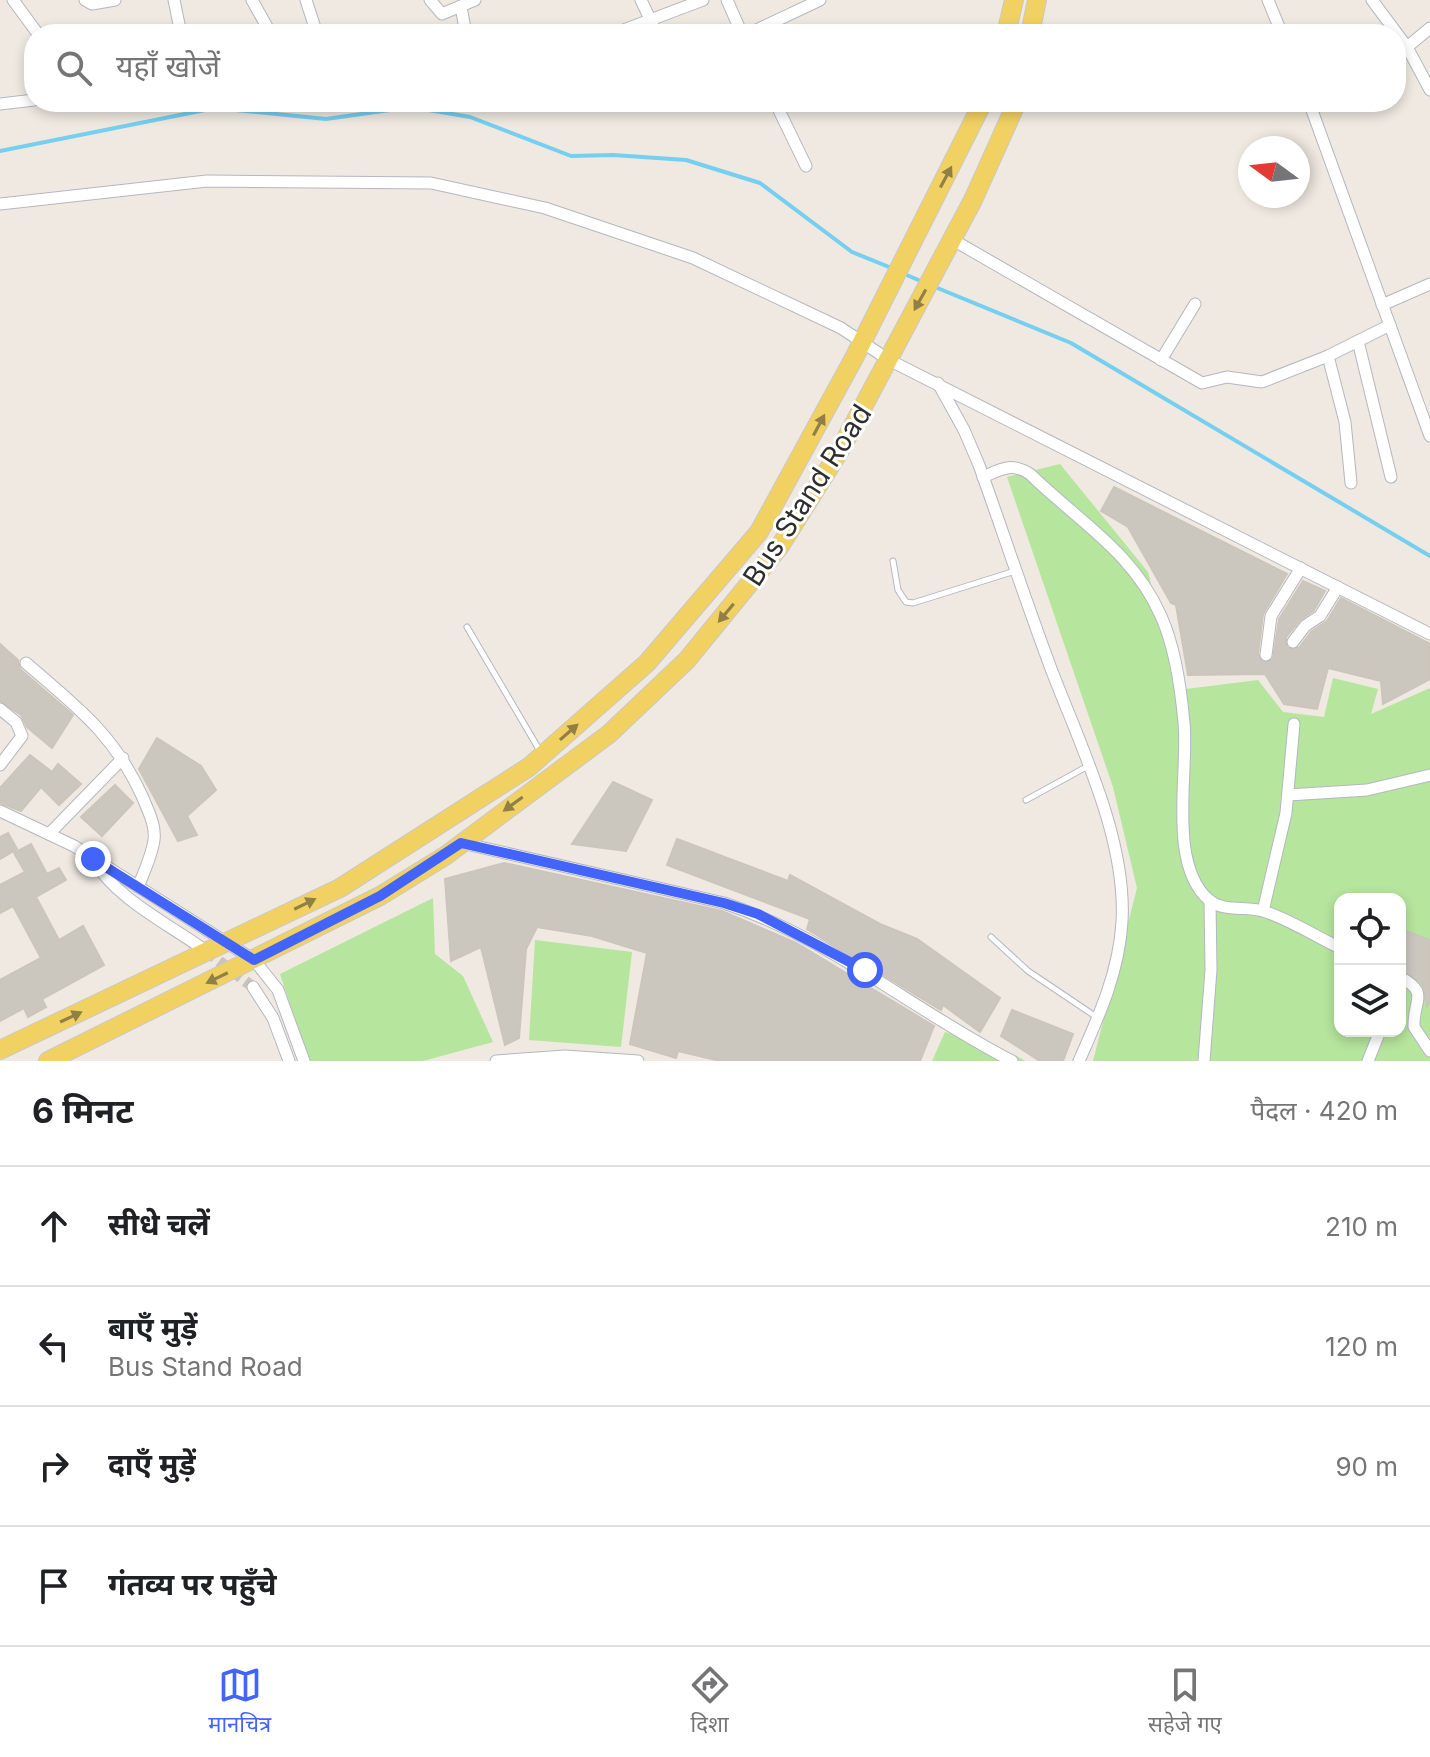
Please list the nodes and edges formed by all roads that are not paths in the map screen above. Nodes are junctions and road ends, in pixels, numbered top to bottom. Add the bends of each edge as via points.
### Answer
1 (13, 0) edge
2 (85, 0) edge
3 (115, 0) edge
4 (174, 0) edge
5 (252, 0) edge
6 (306, 0) edge
7 (430, 0) edge
8 (475, 0) edge
9 (641, 0) edge
10 (703, 0) edge
11 (727, 0) edge
12 (820, 0) edge
13 (1014, 0) edge
14 (1037, 0) edge
15 (1268, 0) edge
16 (1372, 0) edge
17 (461, 7) junction
18 (650, 17) junction
19 (31, 24) edge
20 (179, 24) edge
21 (265, 24) edge
22 (314, 24) edge
23 (464, 24) edge
24 (635, 24) edge
25 (653, 24) edge
26 (740, 24) edge
27 (767, 24) edge
28 (1008, 24) edge
29 (1032, 24) edge
30 (1278, 24) edge
31 (1386, 24) edge
32 (1430, 28) edge
33 (1406, 45) edge
34 (1406, 56) edge
35 (1430, 90) edge
36 (24, 101) edge
37 (0, 104) edge
38 (780, 112) edge
39 (978, 112) edge
40 (1013, 112) edge
41 (1313, 112) edge
42 (806, 166) dead end
43 (0, 204) edge
44 (953, 240) junction
45 (1430, 284) edge
46 (1195, 304) dead end
47 (1382, 305) junction
48 (1390, 325) junction
49 (1358, 341) junction
50 (862, 342) junction
51 (1328, 356) junction
52 (889, 360) junction
53 (1161, 360) junction
54 (937, 382) junction
55 (1430, 436) edge
56 (983, 477) junction
57 (1391, 477) dead end
58 (1351, 483) dead end
59 (893, 561) dead end
60 (1301, 568) junction
61 (1016, 571) junction
62 (1338, 587) junction
63 (467, 627) dead end
64 (1430, 634) edge
65 (1293, 642) dead end
66 (1266, 655) dead end
67 (26, 663) dead end
68 (0, 709) edge
69 (1294, 724) dead end
70 (542, 756) junction
71 (123, 758) junction
72 (0, 765) edge
73 (1089, 766) junction
74 (1430, 775) edge
75 (1288, 795) junction
76 (1026, 800) dead end
77 (0, 811) edge
78 (49, 834) junction
79 (461, 843) junction
80 (93, 859) junction
81 (138, 887) junction
82 (1210, 901) junction
83 (1263, 911) junction
84 (991, 937) dead end
85 (225, 944) junction
86 (1334, 945) edge
87 (203, 949) tunnel mouth
88 (254, 960) junction
89 (1406, 981) edge
90 (253, 987) tunnel mouth
91 (1098, 1018) junction
92 (1406, 1019) edge
93 (1414, 1020) junction
94 (1378, 1037) edge
95 (0, 1050) edge
96 (1430, 1051) edge
97 (48, 1061) edge
98 (289, 1061) edge
99 (304, 1061) edge
100 (496, 1061) edge
101 (638, 1061) edge
102 (1012, 1061) edge
103 (1079, 1061) edge
104 (1204, 1061) edge
105 (1368, 1061) edge

1 - 19 street
2 - 3 street
4 - 20 street
5 - 21 street
6 - 22 street
7 - 17 street via 442,14
8 - 17 street
9 - 18 street
10 - 18 street
11 - 26 street
12 - 27 street
13 - 28 main road
14 - 29 main road
15 - 30 street
16 - 31 street
17 - 23 street
18 - 24 street
18 - 25 street
32 - 33 street
34 - 35 street
36 - 37 street
38 - 42 street
50 -> 39 main road, Bus Stand Road
40 - 44 main road, Bus Stand Road
41 - 47 street
43 - 50 street via 207,181 431,183 545,208 693,258 829,321
44 -> 52 main road, Bus Stand Road
44 - 53 street
45 - 47 street
46 - 53 street
47 - 48 street
48 - 49 street
48 - 55 street
49 - 51 street
49 - 57 street
50 - 52 street
70 -> 50 main road, Bus Stand Road via 647,663 759,532
51 - 53 street via 1254,383 1227,377 1202,383
51 - 58 street via 1345,422
52 - 54 street
52 -> 79 main road, Bus Stand Road via 780,546 687,660 609,734
54 - 56 street
54 - 60 street
56 - 61 street
56 - 82 street via 1009,466 1030,474 1130,563 1150,594 1170,646 1184,723 1181,802 1190,867
59 - 61 lane via 898,590 913,603
60 - 62 street
60 - 66 street via 1271,616
61 - 73 street
62 - 64 street
62 - 65 street via 1320,616
63 - 70 lane
67 - 71 street via 94,722
68 - 72 street via 16,722 22,736
69 - 75 street
85 -> 70 main road, Bus Stand Road via 340,888
71 - 78 street
71 - 81 street via 155,837
73 - 76 lane
73 - 91 street via 1120,877 1122,904 1115,965
74 - 75 street via 1367,790
75 - 83 street
77 - 78 street
78 - 80 street
79 - 88 main road, Bus Stand Road via 380,896
79 - 102 street via 758,914 865,970 961,1035
80 - 81 street
80 - 87 street via 117,887
81 - 85 street
82 - 83 street
82 - 104 street
83 - 86 street
84 - 91 lane via 1028,971
85 - 88 street
95 -> 85 main road, Bus Stand Road
88 -> 97 main road, Bus Stand Road
88 - 99 street via 278,990
89 - 93 street via 1419,993
90 - 98 street via 273,1018
91 - 103 street
92 - 93 street
93 - 96 street via 1416,1033
94 - 105 street
100 - 101 street via 565,1056

